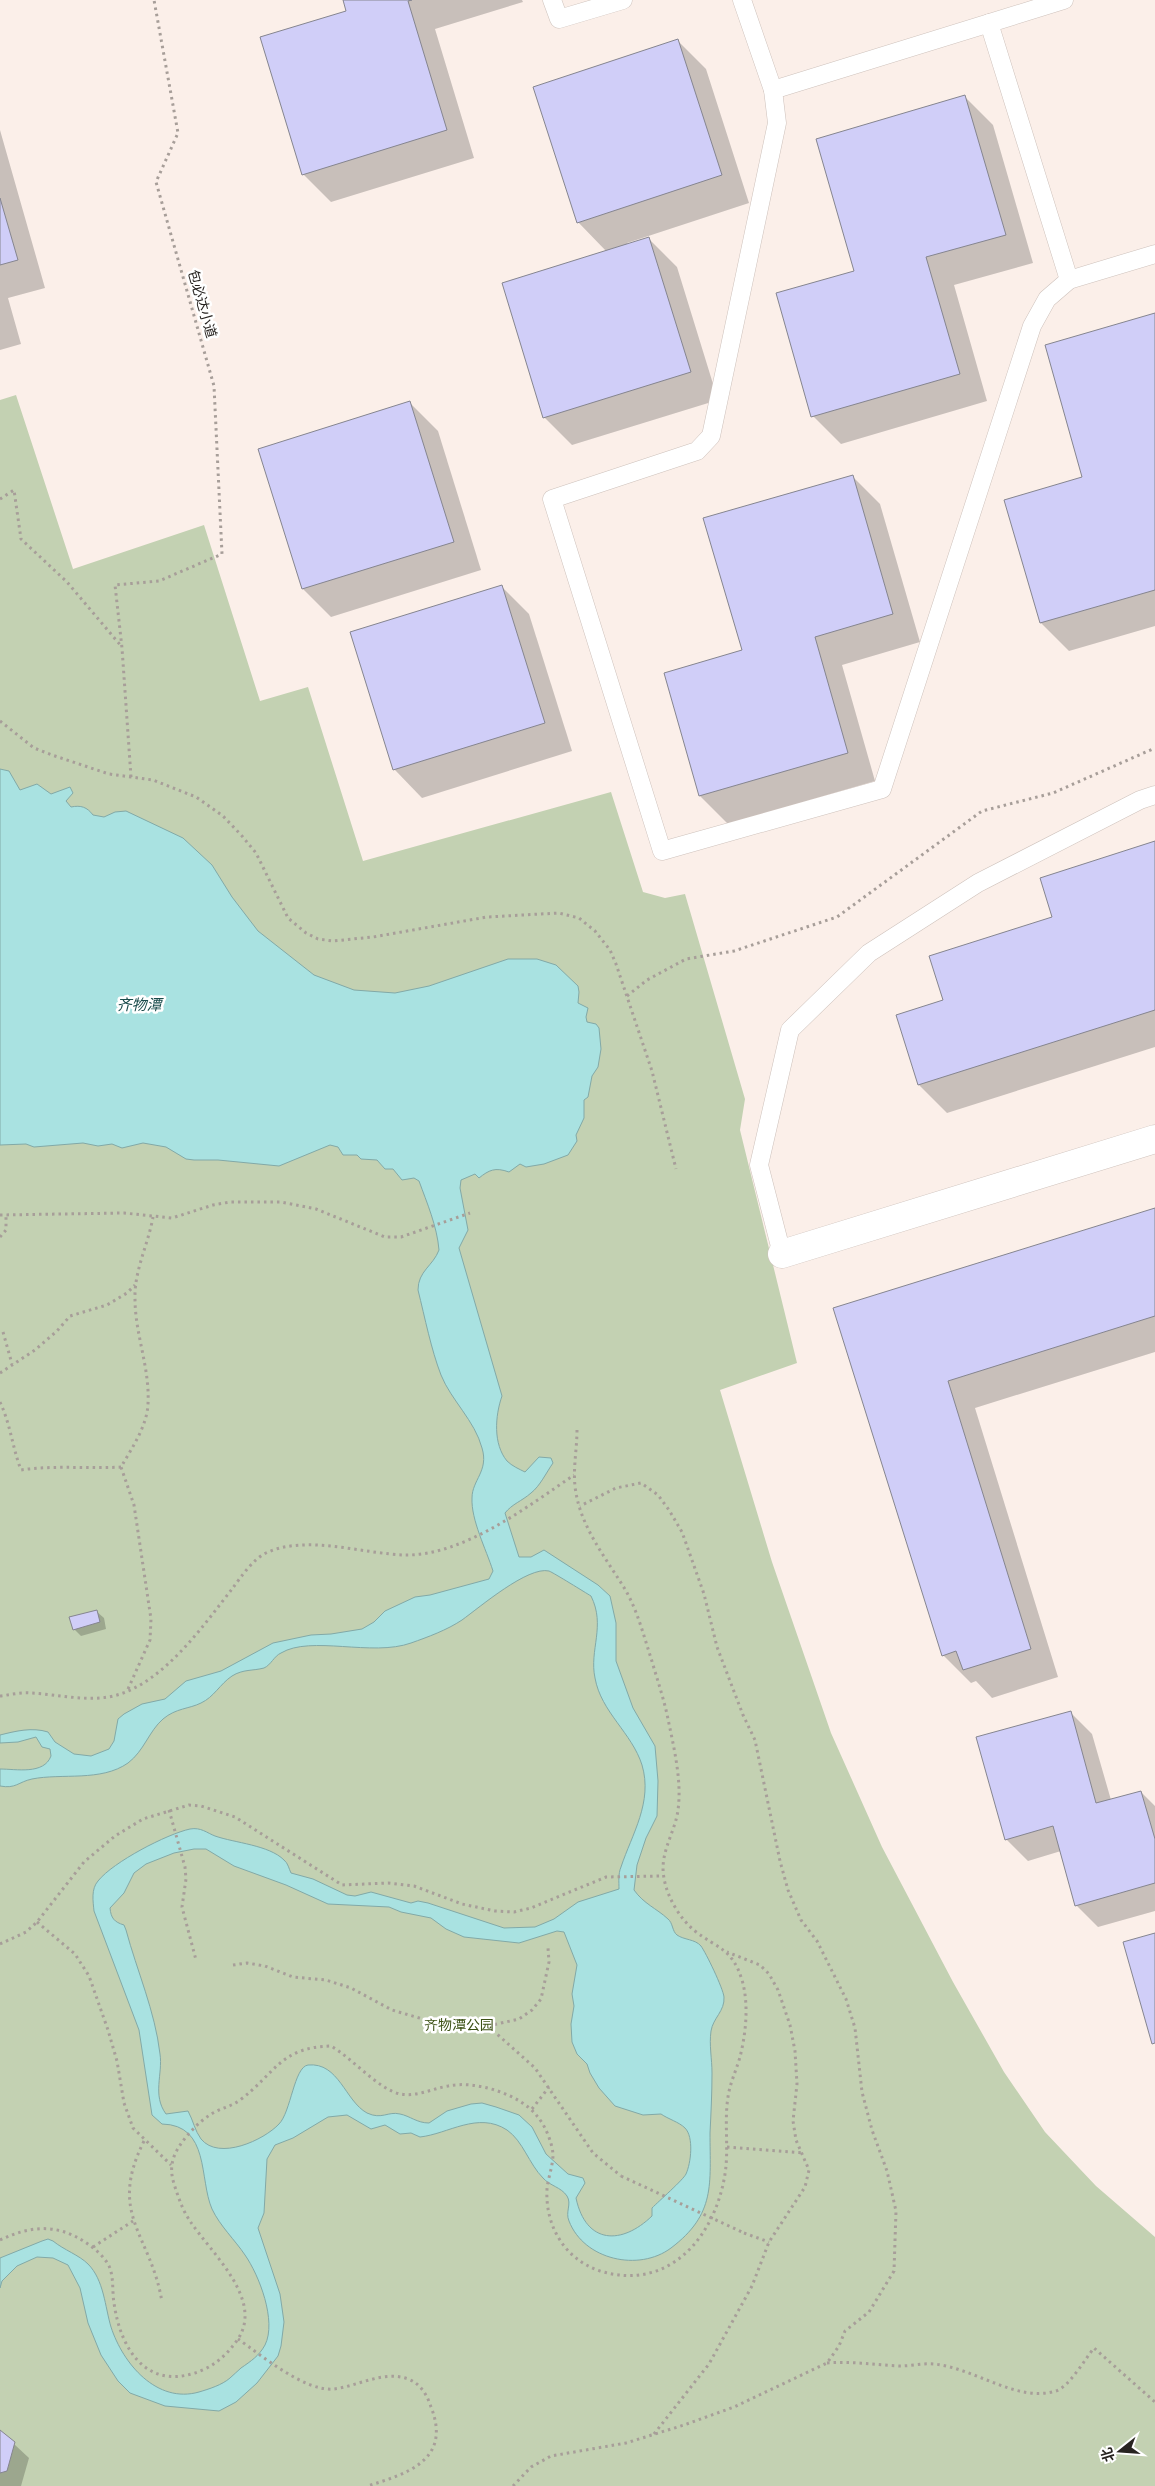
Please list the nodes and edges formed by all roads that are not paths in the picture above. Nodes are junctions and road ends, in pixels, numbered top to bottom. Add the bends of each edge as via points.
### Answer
1 (552, 0) edge
2 (623, 0) edge
3 (742, 0) edge
4 (1064, 0) edge
5 (989, 23) junction
6 (773, 90) junction
7 (1155, 254) edge
8 (1068, 280) junction
9 (1155, 795) edge
10 (1155, 1140) edge
11 (782, 1254) joint

1 - 2 lane via 559,19
3 - 6 lane
4 - 5 lane
5 - 6 lane
5 - 8 lane
6 - 8 lane via 777,123 712,436 697,451 552,499 662,851 882,789 1032,326 1047,298
7 - 8 lane
9 - 11 lane via 978,883 869,953 790,1030 760,1164
10 - 11 street

